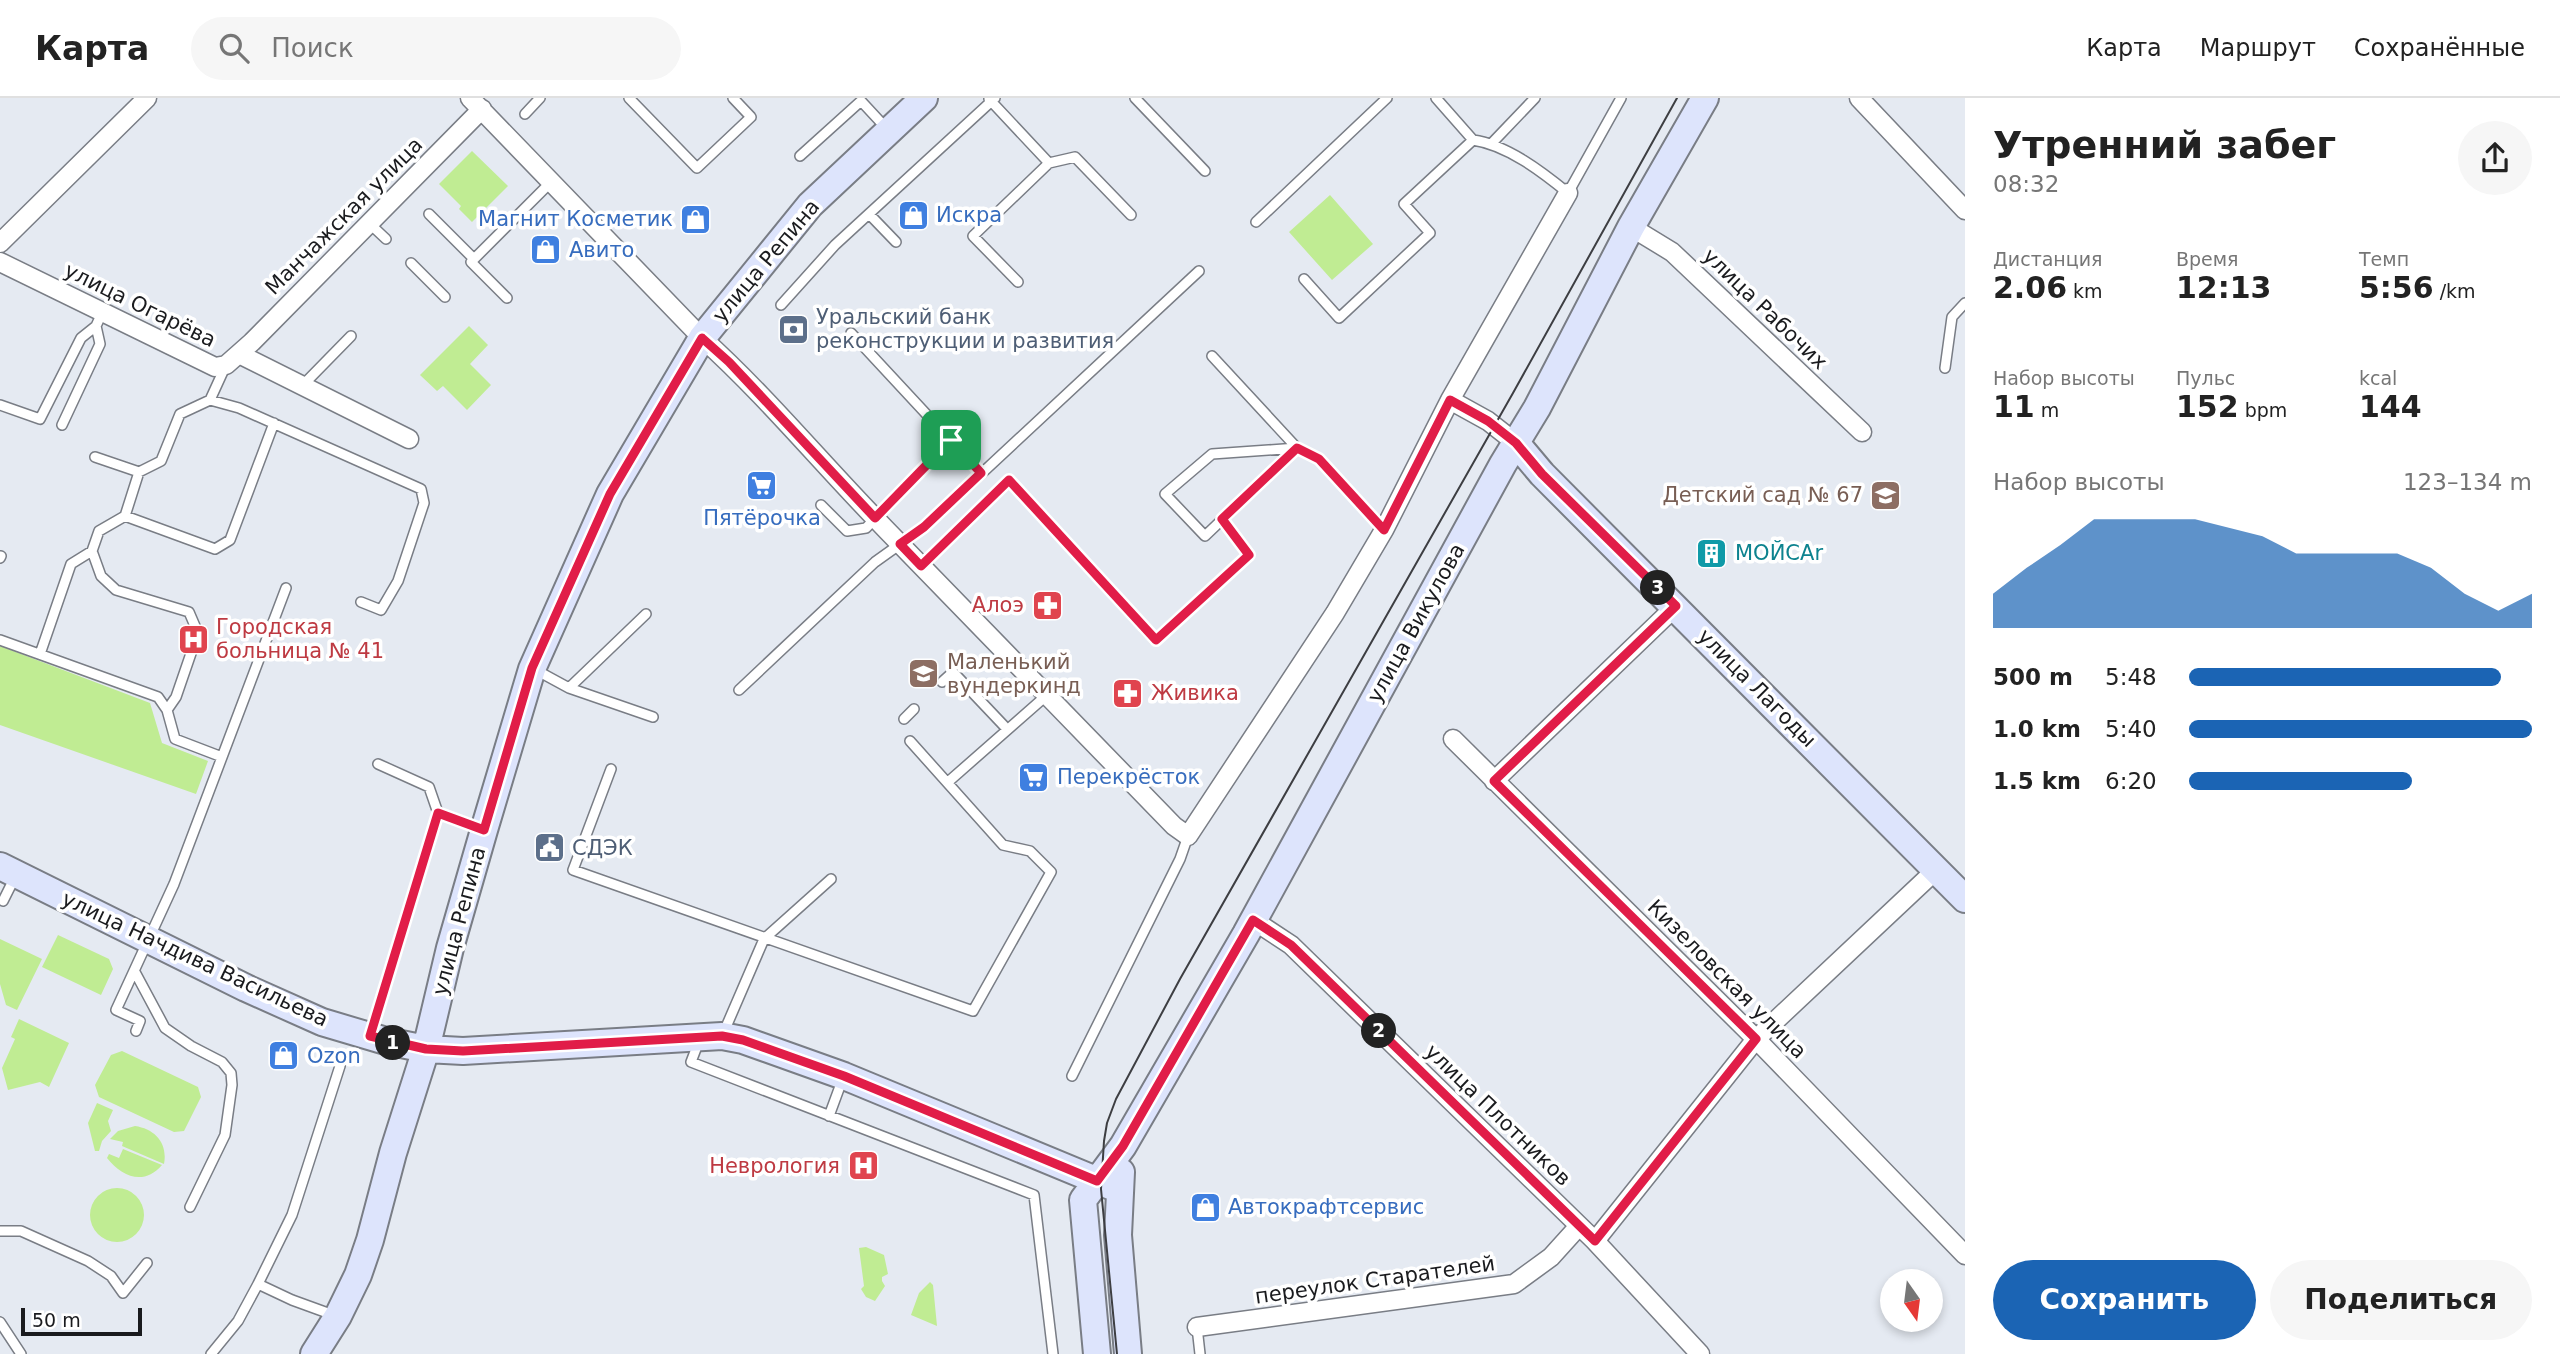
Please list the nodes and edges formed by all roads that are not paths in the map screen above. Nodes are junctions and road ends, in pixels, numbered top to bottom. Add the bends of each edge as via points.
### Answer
1 (147, 98) edge
2 (540, 98) edge
3 (629, 98) edge
4 (733, 98) edge
5 (924, 98) edge
6 (1135, 98) edge
7 (1387, 98) edge
8 (1436, 98) edge
9 (1535, 98) edge
10 (1621, 98) edge
11 (1705, 98) edge
12 (1859, 98) edge
13 (992, 99) edge
14 (476, 104) edge
15 (525, 114) dead end
16 (889, 131) junction
17 (1473, 140) junction
18 (1492, 143) junction
19 (800, 156) dead end
20 (1049, 163) junction
21 (1205, 171) dead end
22 (552, 181) junction
23 (1568, 193) junction
24 (1965, 210) edge
25 (429, 214) dead end
26 (869, 214) junction
27 (1131, 215) dead end
28 (1256, 222) dead end
29 (369, 223) junction
30 (1631, 227) junction
31 (386, 239) dead end
32 (896, 242) dead end
33 (0, 243) edge
34 (474, 259) junction
35 (0, 262) edge
36 (411, 264) dead end
37 (1199, 271) dead end
38 (1304, 279) dead end
39 (1018, 282) dead end
40 (445, 297) dead end
41 (507, 298) dead end
42 (1965, 303) edge
43 (781, 305) dead end
44 (99, 320) junction
45 (851, 333) dead end
46 (351, 336) dead end
47 (702, 338) junction
48 (1212, 356) dead end
49 (232, 360) junction
50 (1945, 368) dead end
51 (302, 386) junction
52 (210, 400) junction
53 (1450, 400) junction
54 (0, 405) edge
55 (274, 423) junction
56 (62, 425) dead end
57 (1862, 432) dead end
58 (413, 436) dead end
59 (951, 440) junction
60 (1516, 443) junction
61 (1297, 448) junction
62 (95, 457) dead end
63 (139, 472) junction
64 (981, 473) junction
65 (821, 505) dead end
66 (125, 516) junction
67 (875, 518) junction
68 (1222, 519) junction
69 (1384, 530) junction
70 (900, 544) junction
71 (92, 551) junction
72 (921, 566) junction
73 (286, 588) dead end
74 (361, 602) dead end
75 (1676, 606) junction
76 (646, 614) dead end
77 (0, 640) edge
78 (40, 654) junction
79 (532, 668) junction
80 (942, 682) dead end
81 (569, 688) junction
82 (739, 690) dead end
83 (1046, 695) junction
84 (914, 709) dead end
85 (167, 710) junction
86 (653, 717) dead end
87 (904, 719) dead end
88 (1007, 729) junction
89 (1453, 739) dead end
90 (910, 741) dead end
91 (222, 757) junction
92 (378, 764) dead end
93 (611, 769) dead end
94 (1494, 781) junction
95 (947, 782) junction
96 (438, 813) junction
97 (484, 830) junction
98 (1188, 836) junction
99 (1937, 869) junction
100 (8, 870) edge
101 (831, 879) dead end
102 (1965, 899) edge
103 (4, 901) dead end
104 (1253, 920) junction
105 (764, 939) junction
106 (149, 940) junction
107 (135, 972) junction
108 (136, 1031) dead end
109 (370, 1036) junction
110 (711, 1036) junction
111 (1756, 1039) junction
112 (426, 1049) junction
113 (340, 1066) dead end
114 (844, 1076) junction
115 (1072, 1076) dead end
116 (829, 1116) junction
117 (1108, 1186) junction
118 (190, 1208) dead end
119 (1579, 1226) junction
120 (0, 1231) edge
121 (1595, 1241) junction
122 (1965, 1255) edge
123 (147, 1263) dead end
124 (258, 1284) junction
125 (338, 1316) junction
126 (0, 1322) edge
127 (1197, 1327) joint
128 (21, 1354) edge
129 (211, 1354) edge
130 (314, 1354) edge
131 (1053, 1354) edge
132 (1097, 1354) edge
133 (1128, 1354) edge
134 (1200, 1354) edge
135 (1700, 1354) edge

1 - 33 street
2 - 15 lane
3 - 4 lane via 697,167 751,117
5 - 16 street, улица Репина
6 - 21 lane
7 - 28 lane
8 - 17 lane
9 - 18 lane
10 - 23 lane
11 - 30 street, улица Викулова
12 - 24 street
13 - 20 lane
13 - 26 lane
14 - 22 street
14 - 29 street, Манчажская улица
16 - 19 lane via 861,101
16 - 47 street, улица Репина via 810,205
17 - 18 lane
17 - 38 lane via 1404,204 1430,233 1339,318
18 - 23 lane
20 - 27 lane via 1075,157
20 - 39 lane via 973,236
22 - 34 lane
22 - 47 street
23 - 53 street
25 - 34 lane
26 - 32 lane
26 - 43 lane
29 - 31 lane
29 - 49 street, Манчажская улица
30 - 57 street, улица Рабочих via 1672,251
30 - 60 street, улица Викулова
34 - 41 lane via 471,262
35 - 44 street, улица Огарёва
36 - 40 lane
37 - 64 lane
42 - 50 lane via 1952,317
44 - 49 street, улица Огарёва via 215,367
44 - 54 lane via 81,338 40,419
44 - 56 lane via 100,344
45 - 59 lane
46 - 51 lane
47 - 67 street
47 - 79 street, улица Репина via 610,494
48 - 61 lane
49 - 51 street, улица Огарёва
49 - 52 lane
51 - 58 street, улица Огарёва
52 - 55 lane
52 - 63 lane via 180,414 161,461
53 - 60 street, улица Лагоды
53 - 69 street
55 - 66 lane via 230,540 215,549
55 - 74 lane via 421,489 424,503 398,580 381,610
59 - 64 lane
59 - 67 lane
60 - 75 street, улица Лагоды
60 - 104 street, улица Викулова
61 - 68 lane
61 - 68 lane via 1212,454 1165,494 1205,536
61 - 69 lane via 1319,459
62 - 63 lane
63 - 66 lane
64 - 70 lane
65 - 67 lane via 847,531 866,528
66 - 71 lane via 99,531
67 - 70 street
68 - 72 lane via 1249,555 1156,640 1009,480
69 - 98 street via 1335,613
70 - 72 street
70 - 82 lane
71 - 78 lane via 71,564
71 - 85 lane via 101,576 116,590 189,612 198,634
72 - 83 street
73 - 91 lane
75 - 94 street
75 - 99 street, улица Лагоды
76 - 81 lane
77 - 78 lane
78 - 85 lane via 158,697
79 - 81 lane
79 - 97 street, улица Репина
80 - 88 lane via 953,672
81 - 86 lane
83 - 88 lane
83 - 98 street
84 - 87 lane
85 - 91 lane via 175,739
88 - 95 lane
89 - 94 street, Кизеловская улица
90 - 95 lane
91 - 106 lane
92 - 96 lane via 429,787
93 - 105 lane via 573,870
94 - 111 street, Кизеловская улица
95 - 105 lane via 1003,845 1030,851 1051,872 973,1011
96 - 97 lane
96 - 109 lane
97 - 112 street, улица Репина
98 - 115 lane
99 - 102 street, улица Лагоды
99 - 111 street
100 - 103 lane
100 - 106 street, улица Начдива Васильева
101 - 105 lane
104 - 117 street, улица Викулова via 1123,1146
104 - 119 street, улица Плотников via 1291,945
105 - 110 lane
106 - 107 lane
106 - 109 street, улица Начдива Васильева via 322,1022
107 - 108 lane via 116,1010 123,1019 140,1021
107 - 118 lane via 165,1027 222,1062 230,1073 225,1135
109 - 112 street, улица Начдива Васильева
110 - 112 street, улица Начдива Васильева via 463,1051
110 - 114 street, улица Начдива Васильева via 743,1040
110 - 116 lane via 691,1062
111 - 121 street
111 - 122 street, Кизеловская улица
112 - 125 street, улица Репина via 366,1251
113 - 124 lane via 292,1215
114 - 116 lane
114 - 117 street, улица Начдива Васильева
116 - 131 lane via 1034,1195
117 - 132 street, улица Викулова via 1083,1200
117 - 133 street via 1118,1235
119 - 121 street, улица Плотников
119 - 127 street, переулок Старателей via 1551,1257 1514,1284
120 - 123 lane via 22,1231 88,1261 111,1276 123,1293
121 - 135 street, улица Плотников
124 - 125 lane
124 - 129 lane via 238,1321
125 - 130 street, улица Репина
126 - 128 lane
127 - 134 lane

